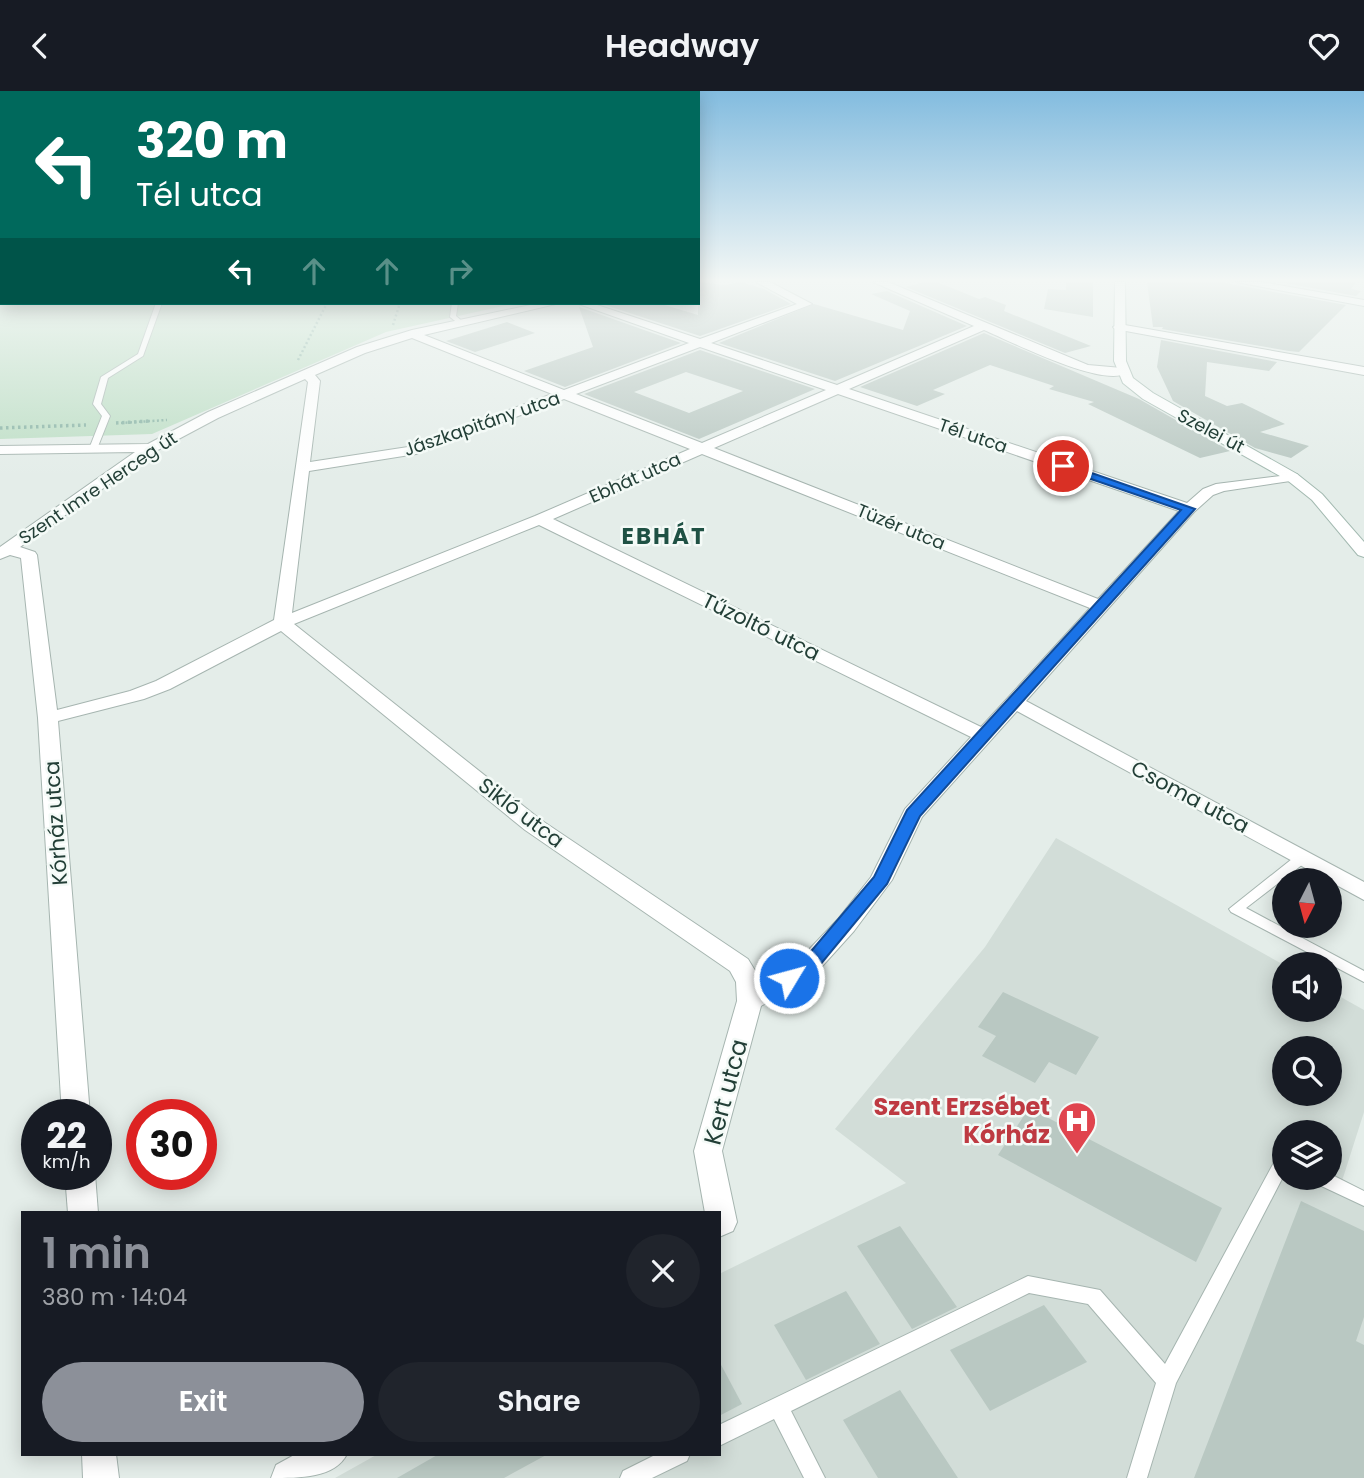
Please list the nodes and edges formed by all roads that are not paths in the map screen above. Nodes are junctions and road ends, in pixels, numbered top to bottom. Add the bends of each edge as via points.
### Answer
1 (144, 347) edge
2 (371, 347) edge
3 (445, 347) edge
4 (696, 347) edge
5 (711, 347) edge
6 (936, 347) edge
7 (1035, 347) edge
8 (1120, 347) edge
9 (1229, 347) edge
10 (1364, 371) edge
11 (300, 372) junction
12 (1122, 372) junction
13 (837, 390) junction
14 (567, 394) junction
15 (151, 448) junction
16 (703, 448) junction
17 (93, 449) junction
18 (0, 450) edge
19 (302, 468) junction
20 (1292, 477) junction
21 (1189, 509) junction
22 (540, 519) junction
23 (4, 551) edge
24 (1364, 552) edge
25 (1099, 605) junction
26 (282, 623) junction
27 (1016, 703) junction
28 (48, 717) junction
29 (982, 735) junction
30 (1302, 858) junction
31 (1364, 892) edge
32 (1364, 977) edge
33 (750, 1001) junction
34 (75, 1099) edge
35 (1272, 1183) edge
36 (1342, 1188) edge
37 (81, 1190) edge
38 (1364, 1199) edge
39 (83, 1211) edge
40 (720, 1211) edge
41 (1167, 1380) junction
42 (778, 1408) junction
43 (721, 1435) edge
44 (99, 1456) edge
45 (327, 1456) edge
46 (676, 1456) edge
47 (101, 1478) edge
48 (289, 1478) edge
49 (630, 1478) edge
50 (816, 1478) edge
51 (1138, 1478) edge

1 - 17 lane via 141,355 106,377 97,404 106,416
2 - 11 street, Szent Imre Herceg út
3 - 14 street, Tüzér utca
4 - 14 street, Jászkapitány utca
5 - 13 street, Tél utca
6 - 13 street, Ebhát utca
7 - 12 street via 1086,369
8 - 12 street
9 - 10 street
11 - 15 street, Szent Imre Herceg út
11 - 19 street via 314,381
12 - 20 street, Szelei út via 1148,396
13 - 16 street, Ebhát utca
13 - 21 street, Tél utca
14 - 16 street, Tüzér utca
14 - 19 street, Jászkapitány utca via 411,451
15 - 17 street
15 - 23 street, Szent Imre Herceg út
16 - 22 street, Ebhát utca
16 - 25 street, Tüzér utca
17 - 18 street
19 - 26 street
20 - 21 street via 1221,487
20 - 24 street, Szelei út via 1317,496
21 - 25 street
22 - 26 street, Ebhát utca
22 - 29 street, Tűzoltó utca
23 - 28 street, Kórház utca via 29,555
25 - 27 street
26 - 28 street via 163,685
26 - 33 street, Sikló utca via 533,825 739,965 748,982
27 - 29 street
27 - 30 street, Csoma utca
28 - 34 street, Kórház utca
29 - 33 street via 912,814 881,880 846,925 808,966
30 - 31 street, Csoma utca
30 - 32 lane via 1236,909
33 - 40 street, Kert utca via 708,1151
35 - 41 lane
36 - 38 lane
37 - 39 street
41 - 42 lane via 1093,1296 1028,1284
41 - 51 lane
42 - 43 lane
42 - 50 lane
44 - 47 street
45 - 48 street
46 - 49 lane

